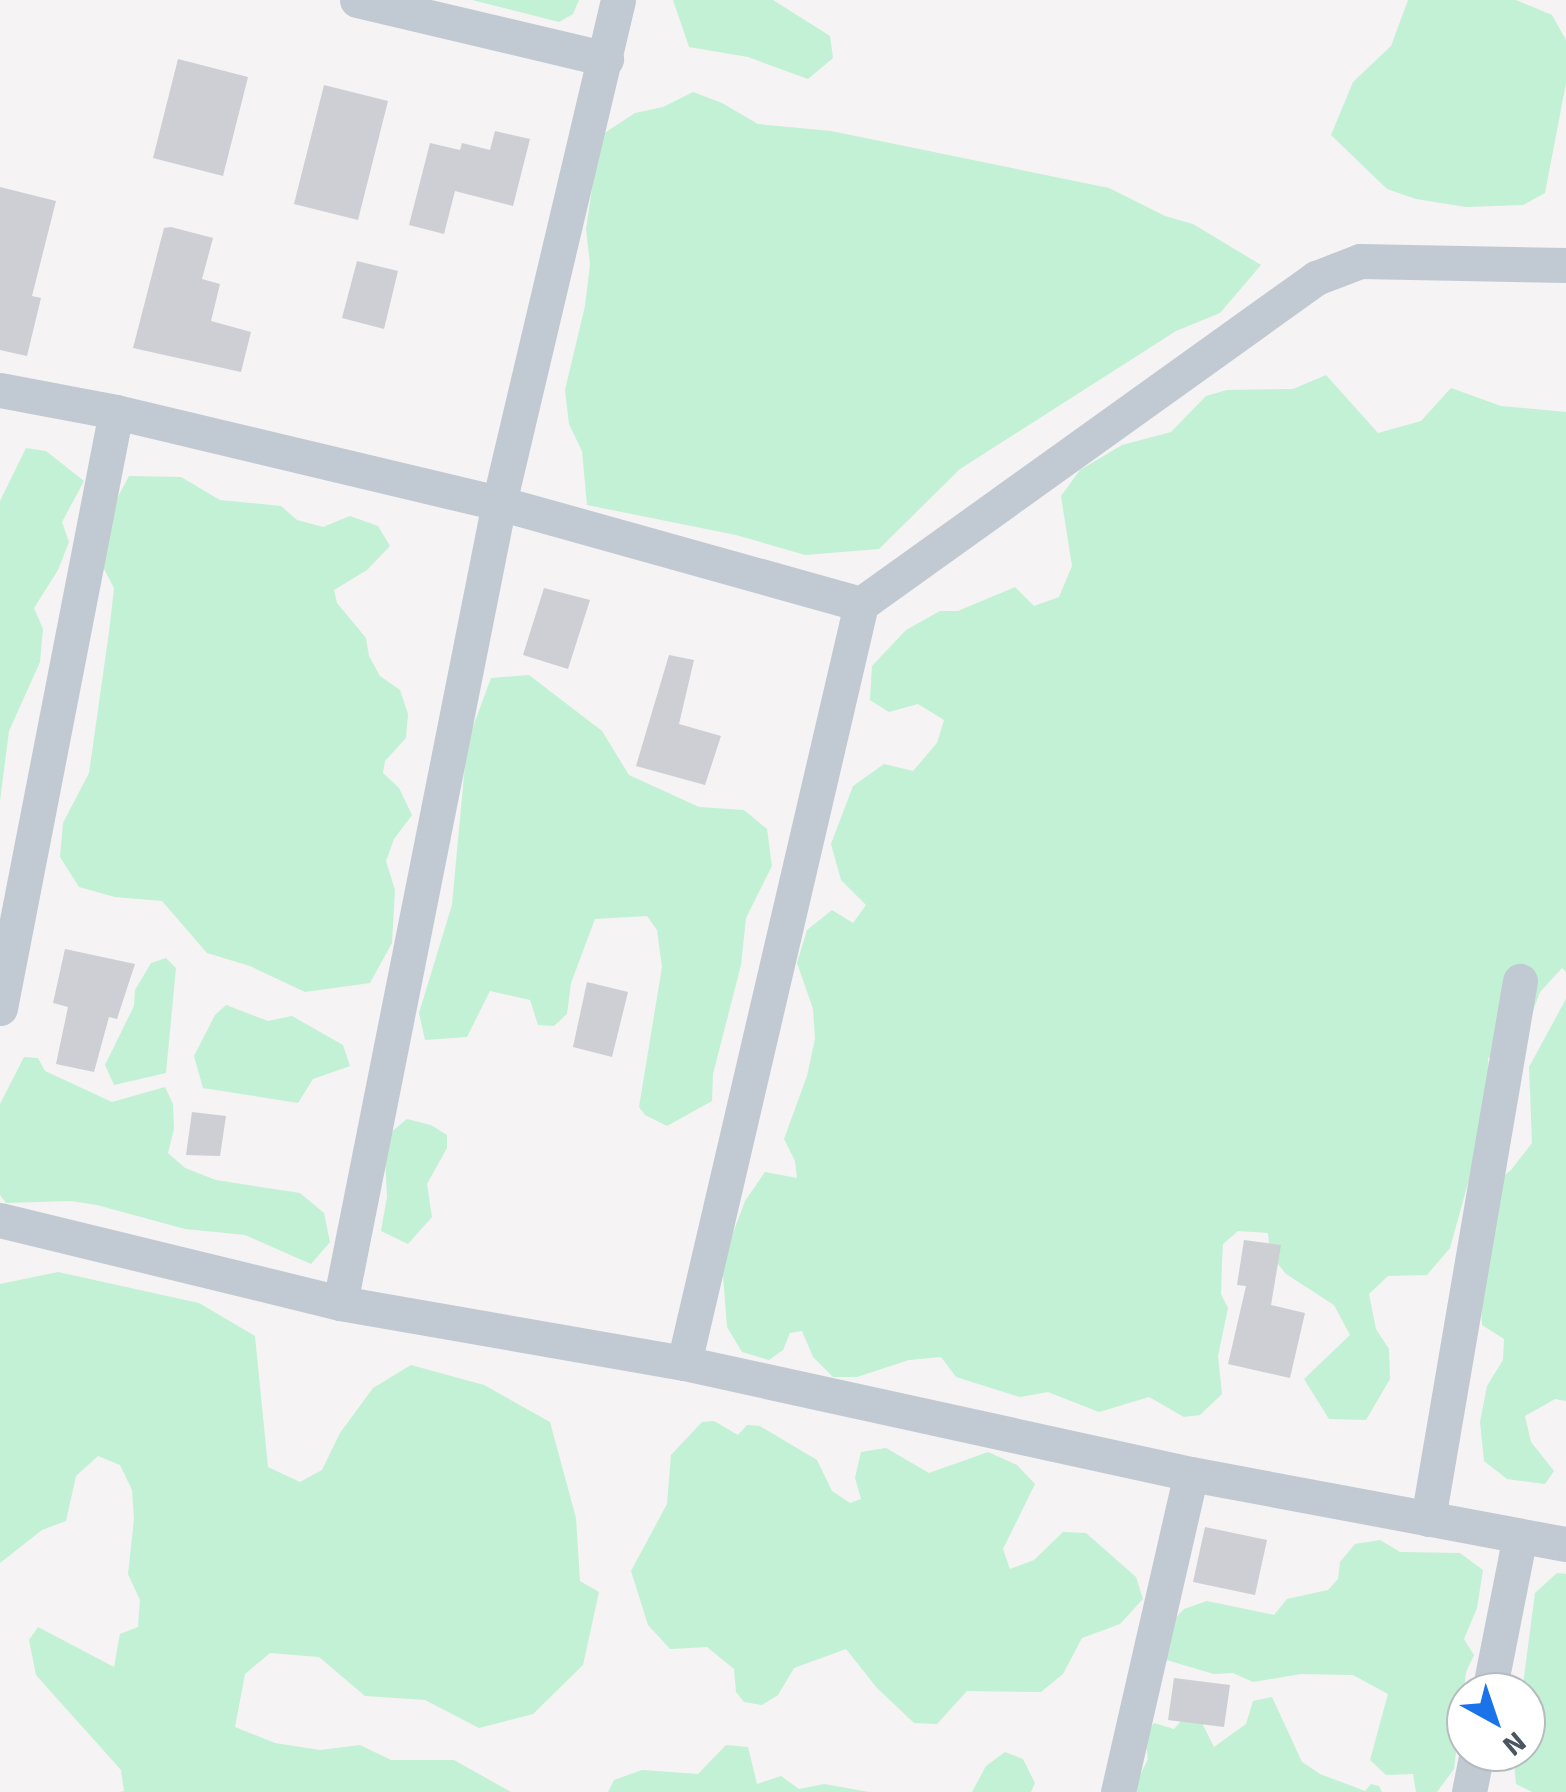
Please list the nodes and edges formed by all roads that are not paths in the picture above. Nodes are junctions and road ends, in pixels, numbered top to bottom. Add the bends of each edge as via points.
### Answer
1 (356, 0) edge
2 (618, 0) edge
3 (606, 59) junction
4 (1566, 264) edge
5 (0, 390) edge
6 (116, 412) junction
7 (499, 503) junction
8 (861, 604) junction
9 (1520, 981) dead end
10 (0, 1008) edge
11 (0, 1220) edge
12 (340, 1303) junction
13 (684, 1363) junction
14 (1190, 1474) junction
15 (1428, 1519) junction
16 (1520, 1536) junction
17 (1566, 1544) edge
18 (1493, 1672) edge
19 (1118, 1792) edge

1 - 3 street
2 - 3 street
3 - 7 street
4 - 8 street via 1360,262 1316,278
5 - 6 street
6 - 7 street
6 - 10 street
7 - 8 street
7 - 12 street
8 - 13 street
9 - 15 street
11 - 12 street
12 - 13 street
13 - 14 street
14 - 15 street
14 - 19 street
15 - 16 street
16 - 17 street
16 - 18 street

